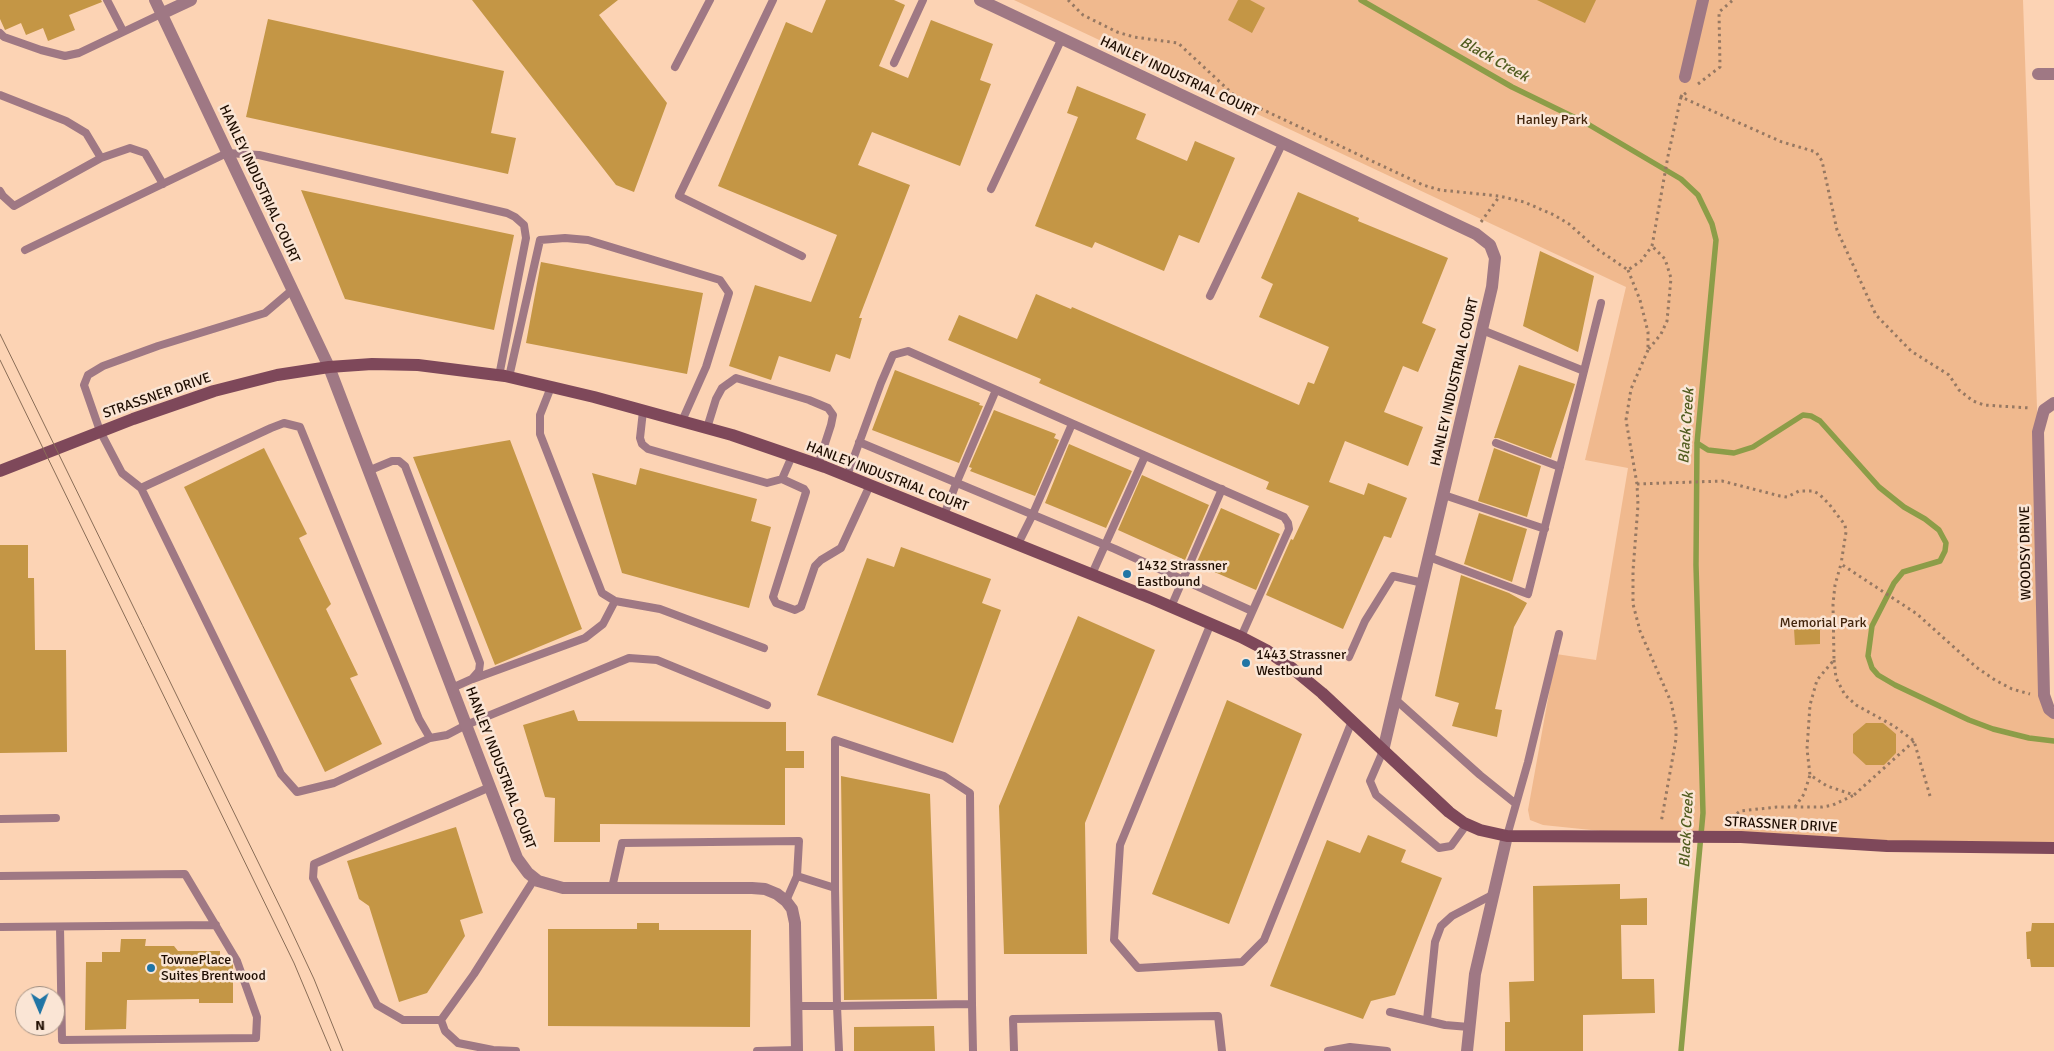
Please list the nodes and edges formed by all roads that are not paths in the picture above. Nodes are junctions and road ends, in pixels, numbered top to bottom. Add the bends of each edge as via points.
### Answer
1 (107, 0) edge
2 (155, 0) edge
3 (191, 0) edge
4 (710, 0) edge
5 (773, 0) edge
6 (923, 0) edge
7 (980, 0) edge
8 (1703, 0) edge
9 (162, 14) junction
10 (123, 31) junction
11 (0, 34) edge
12 (1062, 38) junction
13 (894, 63) dead end
14 (675, 67) dead end
15 (2038, 74) dead end
16 (2054, 74) edge
17 (1685, 77) dead end
18 (0, 95) edge
19 (1283, 142) junction
20 (227, 153) junction
21 (101, 158) junction
22 (163, 184) junction
23 (991, 188) dead end
24 (0, 191) edge
25 (25, 250) dead end
26 (802, 256) dead end
27 (292, 290) junction
28 (1210, 296) dead end
29 (1600, 303) dead end
30 (1482, 330) junction
31 (329, 368) junction
32 (1584, 371) junction
33 (504, 376) junction
34 (551, 387) junction
35 (996, 390) junction
36 (2049, 407) edge
37 (643, 411) junction
38 (682, 421) junction
39 (1072, 424) junction
40 (707, 428) junction
41 (100, 431) junction
42 (859, 442) junction
43 (1496, 443) dead end
44 (792, 456) junction
45 (1145, 456) junction
46 (818, 464) junction
47 (1560, 467) junction
48 (0, 471) edge
49 (368, 471) junction
50 (847, 476) junction
51 (782, 479) junction
52 (956, 484) junction
53 (870, 485) junction
54 (142, 488) junction
55 (1222, 489) junction
56 (1444, 495) junction
57 (944, 515) junction
58 (1032, 516) junction
59 (1544, 528) junction
60 (1018, 544) junction
61 (1106, 545) junction
62 (1429, 557) junction
63 (1092, 574) junction
64 (1182, 580) junction
65 (1423, 583) junction
66 (615, 601) junction
67 (1171, 607) junction
68 (1252, 611) junction
69 (1211, 623) junction
70 (1558, 634) dead end
71 (1241, 637) junction
72 (764, 648) dead end
73 (1350, 657) dead end
74 (472, 679) junction
75 (452, 688) junction
76 (1396, 700) junction
77 (767, 705) dead end
78 (2054, 713) edge
79 (1352, 721) junction
80 (466, 725) junction
81 (430, 738) junction
82 (1383, 751) junction
83 (490, 787) junction
84 (1516, 804) junction
85 (56, 818) dead end
86 (0, 819) edge
87 (1467, 824) junction
88 (1507, 836) junction
89 (2054, 848) edge
90 (0, 876) edge
91 (797, 876) junction
92 (535, 878) junction
93 (612, 888) junction
94 (835, 888) junction
95 (1494, 894) junction
96 (786, 901) junction
97 (216, 925) junction
98 (0, 927) edge
99 (60, 927) junction
100 (972, 1004) junction
101 (797, 1006) junction
102 (837, 1006) junction
103 (1390, 1012) dead end
104 (441, 1020) junction
105 (1427, 1020) junction
106 (1469, 1026) junction
107 (798, 1050) edge
108 (516, 1051) edge
109 (757, 1051) edge
110 (839, 1051) edge
111 (973, 1051) edge
112 (1014, 1051) edge
113 (1222, 1051) edge
114 (1328, 1051) edge
115 (1386, 1051) edge
116 (1467, 1051) edge

1 - 10 lane
2 - 9 street, HANLEY INDUSTRIAL COURT
3 - 9 street
4 - 14 lane
5 - 26 lane via 679,196
6 - 13 lane
7 - 12 street, HANLEY INDUSTRIAL COURT
8 - 17 street
9 - 10 lane
9 - 20 street, HANLEY INDUSTRIAL COURT
10 - 11 lane via 79,53 65,56
12 - 19 street, HANLEY INDUSTRIAL COURT
12 - 23 lane
15 - 16 street
18 - 21 lane via 66,121 86,133
19 - 28 lane
19 - 30 street, HANLEY INDUSTRIAL COURT via 1476,234 1490,246 1495,258
20 - 22 lane
20 - 27 street, HANLEY INDUSTRIAL COURT
20 - 33 lane via 260,155 515,216 524,225 526,238
21 - 22 lane via 130,148 145,153
21 - 24 lane via 14,206
22 - 25 lane
27 - 31 street, HANLEY INDUSTRIAL COURT
27 - 41 lane via 266,313 158,346 103,366 88,375 84,385
29 - 32 lane
30 - 32 lane
30 - 56 street, HANLEY INDUSTRIAL COURT
31 - 33 street, HANLEY INDUSTRIAL COURT via 372,364 418,365
31 - 41 street, STRASSNER DRIVE via 277,375 214,391
31 - 49 street, HANLEY INDUSTRIAL COURT
32 - 47 lane
33 - 34 street, HANLEY INDUSTRIAL COURT
33 - 38 lane via 540,240 588,240 720,280 729,293 706,367
34 - 37 street, HANLEY INDUSTRIAL COURT
34 - 66 lane via 540,415 540,434 602,593
35 - 39 lane
35 - 42 lane via 908,351 894,355
35 - 52 lane
36 - 78 street, WOODSY DRIVE via 2038,432 2044,695 2048,709
37 - 38 street, HANLEY INDUSTRIAL COURT
37 - 51 lane via 640,438 648,449 767,483
38 - 40 street, HANLEY INDUSTRIAL COURT
39 - 45 lane
39 - 58 lane
40 - 44 street, HANLEY INDUSTRIAL COURT
40 - 46 lane via 722,388 736,378 809,400 828,408 833,415
41 - 48 street, STRASSNER DRIVE
41 - 54 lane via 122,473
42 - 50 lane
42 - 52 lane
43 - 47 lane
44 - 46 street, HANLEY INDUSTRIAL COURT
44 - 51 lane
45 - 55 lane
45 - 61 lane
46 - 50 street, HANLEY INDUSTRIAL COURT
47 - 59 lane
49 - 74 lane via 392,461 399,461 405,466 480,663 479,671
49 - 75 street, HANLEY INDUSTRIAL COURT
50 - 53 street, HANLEY INDUSTRIAL COURT
51 - 53 lane via 806,492 773,598 776,603 795,610 801,606 815,566 841,548
52 - 57 lane
52 - 58 lane
53 - 57 street, HANLEY INDUSTRIAL COURT
54 - 81 lane via 281,774 297,792 334,783
54 - 81 lane via 270,428 284,423 300,427 419,719
55 - 64 lane
55 - 68 lane via 1284,517 1288,523 1289,529
56 - 59 lane
56 - 62 street, HANLEY INDUSTRIAL COURT
57 - 60 street, HANLEY INDUSTRIAL COURT
58 - 60 lane
58 - 61 lane
59 - 62 lane via 1528,594
60 - 63 street, HANLEY INDUSTRIAL COURT
61 - 63 lane
61 - 64 lane
62 - 65 street, HANLEY INDUSTRIAL COURT
63 - 67 street, HANLEY INDUSTRIAL COURT
64 - 67 lane
64 - 68 lane
65 - 73 lane via 1392,576 1364,621
65 - 76 street, HANLEY INDUSTRIAL COURT
66 - 72 lane via 660,609
66 - 74 lane via 595,632
67 - 69 street, HANLEY INDUSTRIAL COURT
68 - 71 lane
69 - 71 street, HANLEY INDUSTRIAL COURT
69 - 79 lane via 1120,845 1114,940 1138,968 1242,962 1264,940
70 - 84 lane
71 - 79 street, HANLEY INDUSTRIAL COURT via 1293,669
74 - 75 lane
75 - 80 street, HANLEY INDUSTRIAL COURT
76 - 82 street, HANLEY INDUSTRIAL COURT
76 - 84 lane
77 - 80 lane via 657,660 629,658
79 - 82 street, HANLEY INDUSTRIAL COURT
80 - 81 lane via 448,735
80 - 83 street, HANLEY INDUSTRIAL COURT
82 - 87 street, HANLEY INDUSTRIAL COURT via 1449,812
82 - 87 lane via 1370,781 1376,796 1439,848 1451,846
83 - 92 street, HANLEY INDUSTRIAL COURT via 518,858
83 - 104 lane via 314,864 313,878 377,1005 403,1020
84 - 88 lane
85 - 86 lane
87 - 88 street, HANLEY INDUSTRIAL COURT
88 - 89 street, STRASSNER DRIVE via 1721,838 1887,846
88 - 95 street
90 - 97 lane via 185,874
91 - 93 lane via 799,841 622,843
91 - 94 lane
91 - 96 lane
92 - 93 street, HANLEY INDUSTRIAL COURT via 549,886 563,888
92 - 104 lane
93 - 96 street, HANLEY INDUSTRIAL COURT via 752,888 765,889
94 - 100 lane via 835,740 944,776 970,793
94 - 102 lane
95 - 105 lane via 1452,916 1441,926 1435,942
95 - 106 street via 1475,974
96 - 101 street via 795,923
97 - 99 lane
97 - 99 lane via 236,961 257,1017 256,1038 62,1040
98 - 99 lane
100 - 102 lane
100 - 111 lane
101 - 102 lane
101 - 107 street
102 - 110 lane
103 - 105 lane
104 - 108 lane via 445,1031 458,1043
105 - 106 lane
106 - 116 street
107 - 109 lane
112 - 113 lane via 1013,1019 1218,1016
114 - 115 lane via 1350,1047

